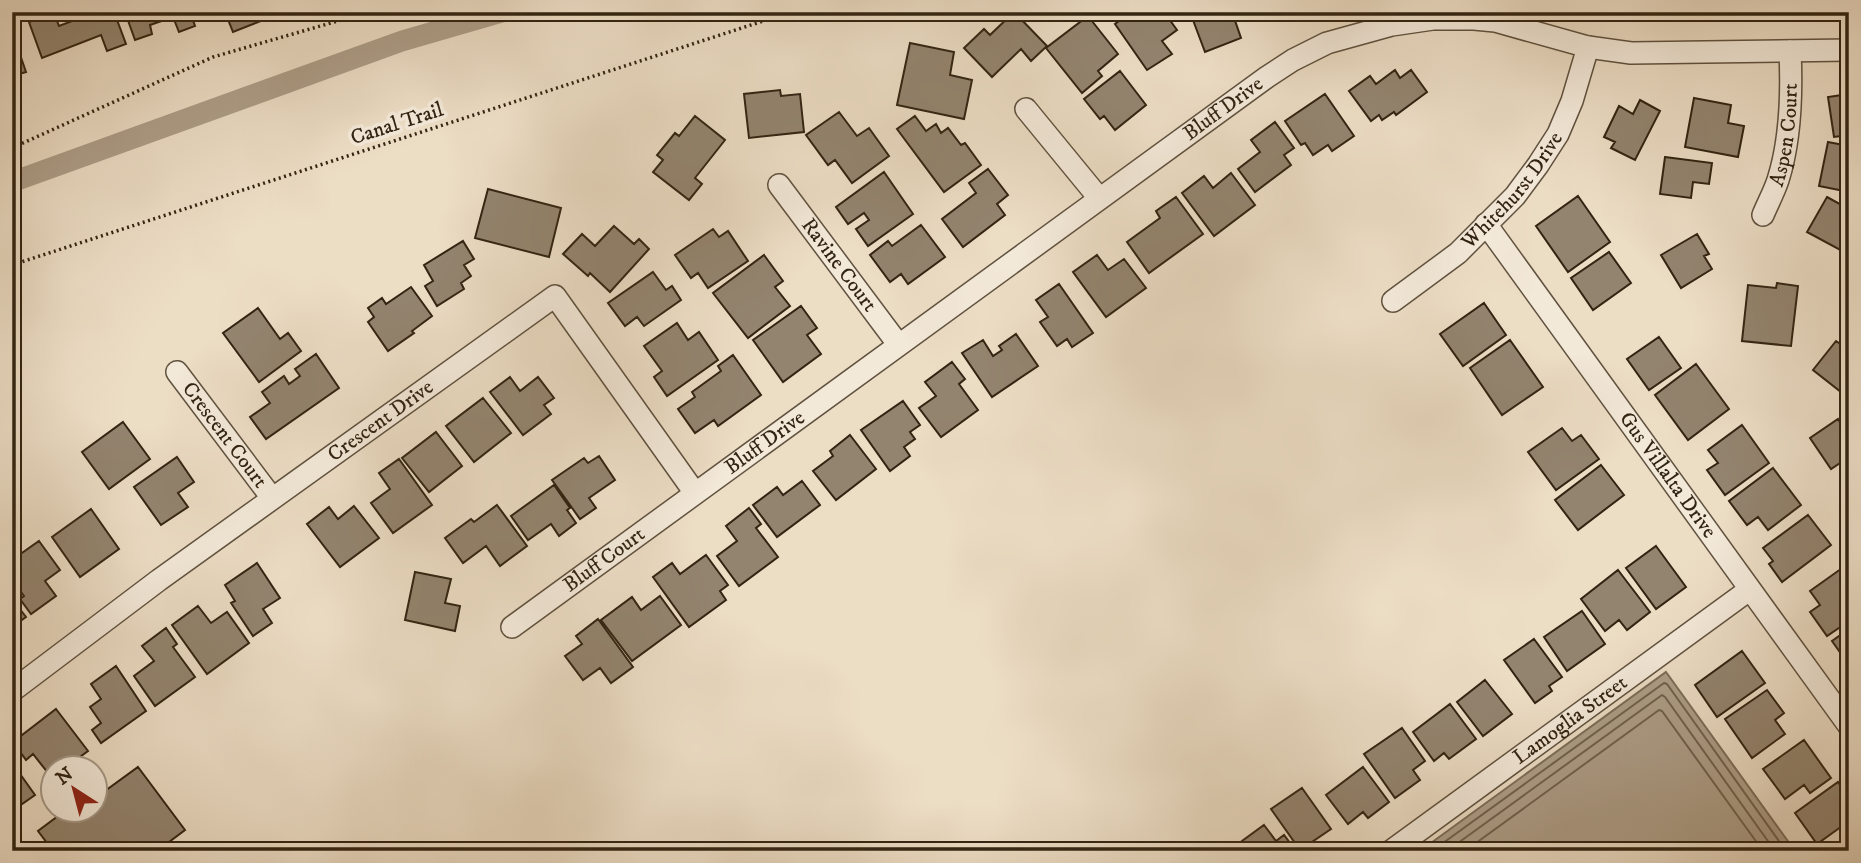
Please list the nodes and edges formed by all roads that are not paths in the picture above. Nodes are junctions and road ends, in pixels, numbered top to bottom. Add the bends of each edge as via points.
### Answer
1 (1588, 47) junction
2 (1849, 50) edge
3 (1790, 51) junction
4 (1026, 109) dead end
5 (779, 185) dead end
6 (1100, 198) junction
7 (1763, 215) dead end
8 (1486, 225) junction
9 (1393, 301) dead end
10 (898, 344) junction
11 (177, 372) dead end
12 (695, 492) junction
13 (272, 498) junction
14 (1749, 590) junction
15 (512, 627) dead end
16 (12, 691) edge
17 (1849, 726) edge
18 (1391, 851) edge

1 - 3 street, Bluff Drive via 1631,53
1 - 6 street, Bluff Drive via 1474,19 1392,25 1327,43 1284,65
1 - 8 street, Whitehurst Drive via 1558,134 1514,196
2 - 3 street, Bluff Drive
3 - 7 street, Aspen Court via 1786,144
4 - 6 street
5 - 10 street, Ravine Court
6 - 10 street, Bluff Drive
8 - 9 street, Whitehurst Drive via 1458,253
8 - 14 street, Gus Villalta Drive
10 - 12 street, Bluff Drive
11 - 13 street, Crescent Court
12 - 13 street, Crescent Drive via 555,296
12 - 15 street, Bluff Court
13 - 16 street, Crescent Drive
14 - 17 street, Gus Villalta Drive
14 - 18 street, Lamoglia Street

